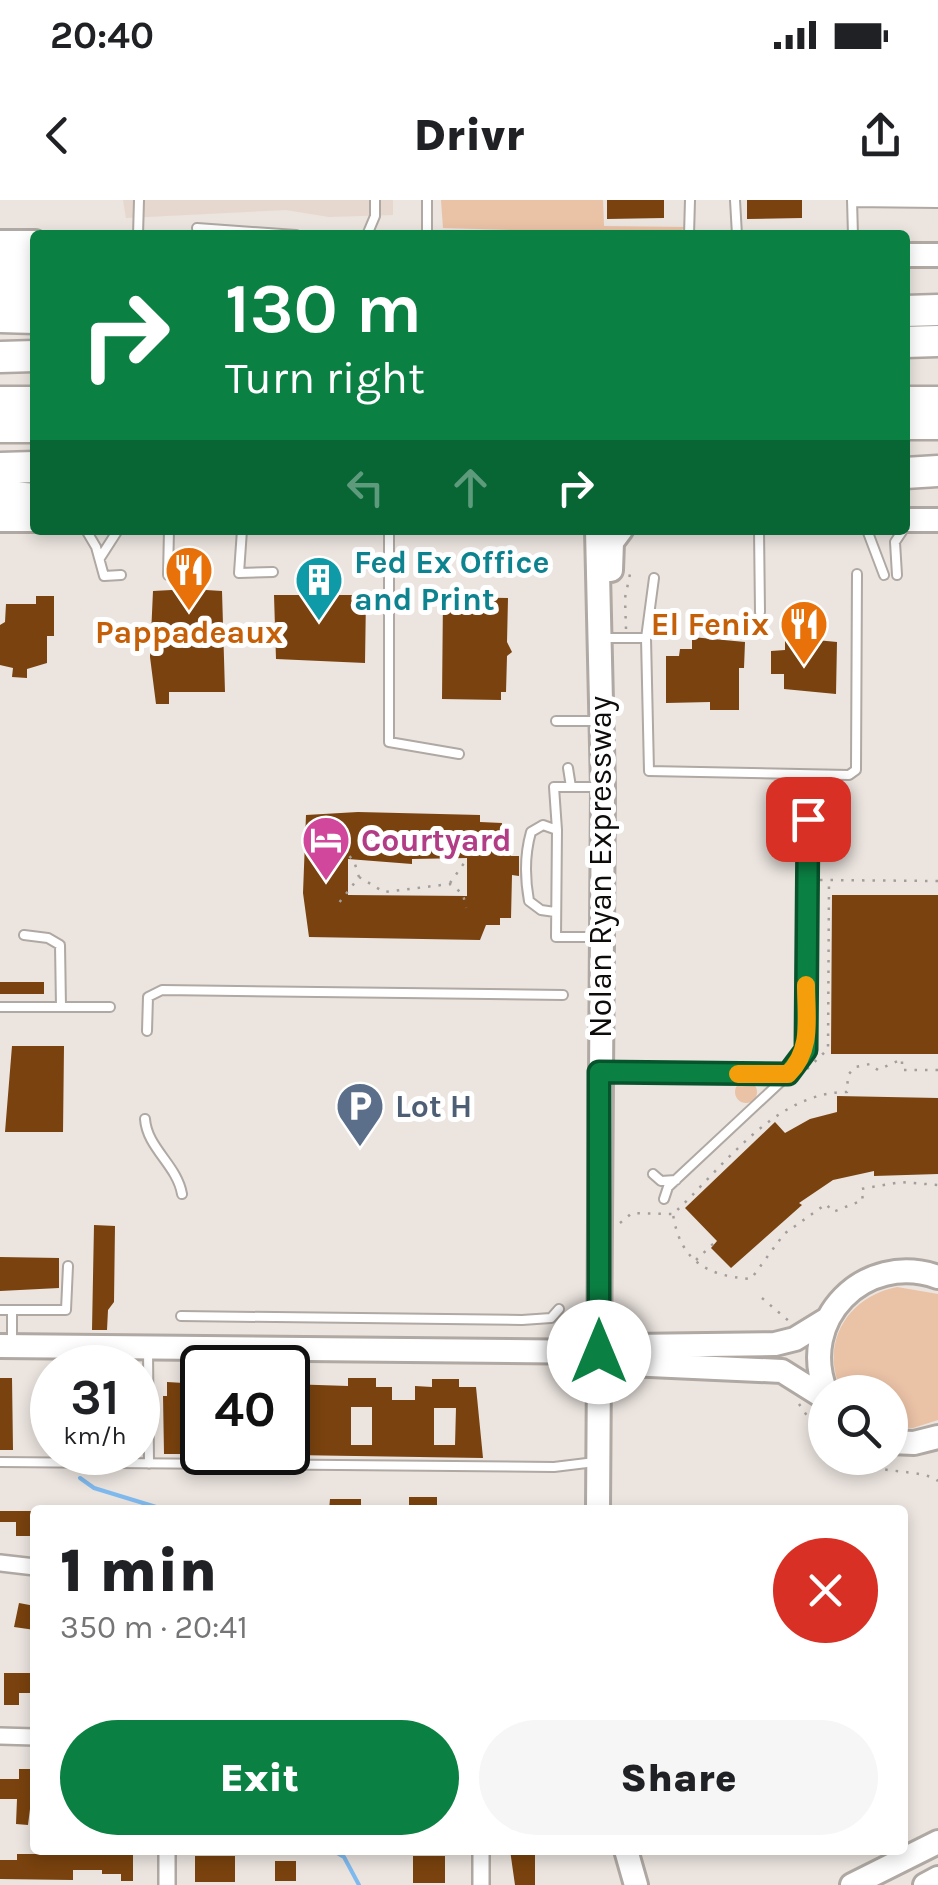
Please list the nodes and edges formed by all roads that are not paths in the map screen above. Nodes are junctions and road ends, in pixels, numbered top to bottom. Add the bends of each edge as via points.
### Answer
1 (138, 200) edge
2 (375, 200) edge
3 (426, 200) edge
4 (690, 200) edge
5 (736, 200) edge
6 (852, 201) edge
7 (938, 202) edge
8 (197, 228) dead end
9 (138, 230) edge
10 (225, 230) edge
11 (368, 230) edge
12 (427, 230) edge
13 (688, 230) edge
14 (736, 230) edge
15 (853, 230) edge
16 (0, 242) edge
17 (30, 242) edge
18 (910, 255) edge
19 (938, 255) edge
20 (0, 263) edge
21 (30, 265) edge
22 (0, 290) edge
23 (30, 291) edge
24 (938, 310) edge
25 (910, 311) edge
26 (0, 317) edge
27 (30, 318) edge
28 (0, 334) edge
29 (30, 334) edge
30 (938, 341) edge
31 (910, 342) edge
32 (30, 356) edge
33 (0, 357) edge
34 (0, 402) edge
35 (30, 402) edge
36 (910, 402) edge
37 (938, 402) edge
38 (910, 424) edge
39 (938, 424) edge
40 (30, 426) edge
41 (0, 427) edge
42 (910, 455) edge
43 (938, 456) edge
44 (30, 467) edge
45 (0, 468) edge
46 (938, 471) edge
47 (910, 472) edge
48 (0, 496) edge
49 (30, 498) edge
50 (0, 520) edge
51 (30, 520) edge
52 (938, 520) edge
53 (910, 524) edge
54 (88, 535) edge
55 (115, 535) edge
56 (169, 535) edge
57 (242, 535) edge
58 (389, 535) edge
59 (597, 535) edge
60 (617, 535) edge
61 (759, 535) edge
62 (869, 535) edge
63 (899, 535) edge
64 (100, 558) junction
65 (273, 572) dead end
66 (376, 572) dead end
67 (393, 572) junction
68 (857, 574) dead end
69 (121, 575) dead end
70 (168, 575) dead end
71 (884, 575) dead end
72 (897, 575) dead end
73 (654, 578) dead end
74 (760, 612) dead end
75 (601, 630) junction
76 (646, 638) junction
77 (556, 721) dead end
78 (601, 721) junction
79 (459, 754) dead end
80 (568, 768) dead end
81 (571, 787) junction
82 (603, 788) junction
83 (808, 819) dead end
84 (557, 830) junction
85 (556, 912) junction
86 (24, 935) dead end
87 (600, 938) junction
88 (563, 995) dead end
89 (60, 1006) junction
90 (0, 1007) edge
91 (110, 1007) dead end
92 (147, 1031) dead end
93 (599, 1072) junction
94 (788, 1074) junction
95 (146, 1119) dead end
96 (652, 1174) dead end
97 (676, 1180) junction
98 (182, 1194) dead end
99 (664, 1200) dead end
100 (68, 1266) dead end
101 (938, 1278) edge
102 (559, 1309) dead end
103 (0, 1310) edge
104 (12, 1310) junction
105 (181, 1316) dead end
106 (826, 1320) junction
107 (6, 1346) edge
108 (160, 1349) edge
109 (599, 1352) junction
110 (821, 1375) edge
111 (808, 1385) edge
112 (908, 1443) edge
113 (935, 1445) edge
114 (0, 1462) edge
115 (30, 1462) edge
116 (598, 1462) junction
117 (160, 1464) edge
118 (598, 1505) edge
119 (0, 1563) edge
120 (30, 1566) edge
121 (0, 1736) edge
122 (30, 1737) edge
123 (938, 1842) edge
124 (167, 1855) edge
125 (481, 1855) edge
126 (627, 1855) edge
127 (938, 1878) edge
128 (167, 1885) edge
129 (481, 1885) edge
130 (636, 1885) edge
131 (852, 1885) edge
132 (925, 1885) edge

1 - 9 lane
2 - 11 lane
3 - 12 lane
4 - 13 lane
5 - 14 lane
6 - 7 lane
6 - 15 lane
8 - 10 lane
16 - 17 street
18 - 19 street
20 - 21 highway
22 - 23 highway
24 - 25 highway
26 - 27 highway
28 - 29 highway
30 - 31 highway
32 - 33 highway
34 - 35 highway
36 - 37 highway
38 - 39 highway
40 - 41 highway
42 - 43 highway
44 - 45 highway
46 - 47 highway
48 - 49 highway
50 - 51 street
52 - 53 street
54 - 64 lane
55 - 64 lane
56 - 70 lane
57 - 65 lane via 239,573
58 - 67 lane
59 - 75 street, Nolan Ryan Expressway
60 - 75 street, Nolan Ryan Expressway
61 - 74 lane
62 - 71 lane
63 - 72 lane
64 - 69 lane via 104,576
66 - 67 lane
67 - 79 lane via 388,742
68 - 76 lane via 854,774 650,771
73 - 76 lane
75 - 76 lane
75 - 78 street, Nolan Ryan Expressway
77 - 78 lane
78 - 82 street, Nolan Ryan Expressway
80 - 81 lane
81 - 82 lane
81 - 84 lane via 554,787
82 - 87 street, Nolan Ryan Expressway
83 - 94 lane via 806,1050
84 - 85 lane
84 - 85 lane via 544,825 527,846 530,901
85 - 87 lane via 556,937
86 - 89 lane via 60,945
87 - 93 street, Nolan Ryan Expressway
88 - 92 lane via 162,990 148,997
89 - 90 lane
89 - 91 lane
93 - 94 lane
93 - 109 street, Nolan Ryan Expressway
94 - 97 lane
95 - 98 lane via 146,1131 175,1171
96 - 97 lane
97 - 99 lane
100 - 104 lane via 66,1310
101 - 106 street via 897,1271 868,1278
102 - 105 lane via 551,1318 522,1320
103 - 104 lane
104 - 107 lane
106 - 109 street via 775,1344
106 - 110 street
108 - 109 street
109 - 111 street via 628,1364 782,1371
109 - 116 street, Nolan Ryan Expressway
112 - 113 street
114 - 115 lane
116 - 117 lane
116 - 118 street, Nolan Ryan Expressway
119 - 120 street
121 - 122 street
123 - 131 street
124 - 128 street
125 - 129 street
126 - 130 street
127 - 132 street

